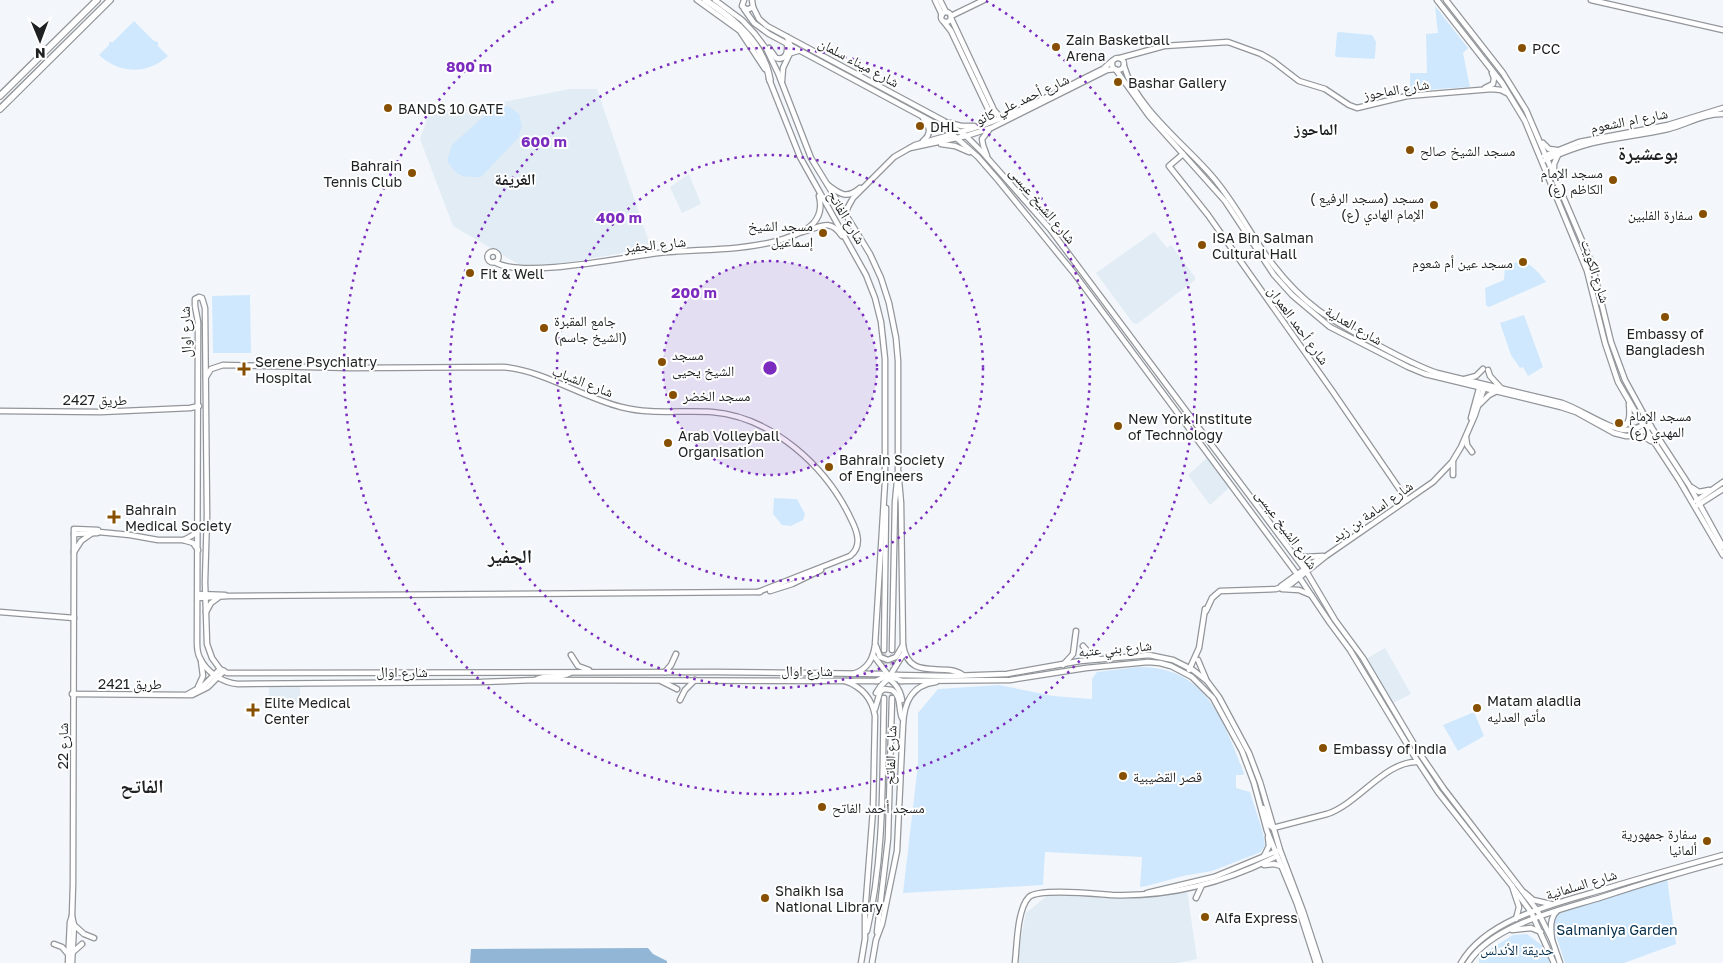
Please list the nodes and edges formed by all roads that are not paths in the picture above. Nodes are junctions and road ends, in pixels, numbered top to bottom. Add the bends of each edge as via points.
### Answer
1 (96, 0) edge
2 (110, 0) edge
3 (697, 0) edge
4 (705, 0) edge
5 (715, 0) edge
6 (744, 0) edge
7 (752, 0) edge
8 (935, 0) edge
9 (940, 0) edge
10 (984, 0) edge
11 (1437, 0) edge
12 (1446, 0) edge
13 (1591, 0) edge
14 (753, 7) junction
15 (744, 9) junction
16 (944, 14) junction
17 (951, 17) junction
18 (944, 22) junction
19 (1723, 30) edge
20 (787, 36) junction
21 (762, 44) junction
22 (790, 45) junction
23 (801, 50) junction
24 (1143, 51) junction
25 (790, 54) junction
26 (1120, 58) junction
27 (1112, 61) junction
28 (1124, 65) junction
29 (1115, 69) junction
30 (1491, 69) junction
31 (770, 80) junction
32 (10, 84) junction
33 (782, 84) junction
34 (0, 90) edge
35 (1482, 90) junction
36 (1510, 94) junction
37 (0, 96) edge
38 (1723, 108) edge
39 (0, 109) edge
40 (1025, 109) junction
41 (1723, 114) edge
42 (921, 116) junction
43 (1001, 118) junction
44 (944, 121) junction
45 (983, 126) junction
46 (991, 128) junction
47 (960, 132) junction
48 (952, 134) junction
49 (966, 136) junction
50 (957, 138) junction
51 (1540, 140) junction
52 (922, 142) junction
53 (932, 144) junction
54 (906, 148) junction
55 (1559, 152) junction
56 (1183, 154) junction
57 (978, 157) junction
58 (1547, 157) junction
59 (1541, 159) junction
60 (990, 161) junction
61 (876, 174) junction
62 (1554, 175) junction
63 (828, 186) junction
64 (819, 192) junction
65 (846, 213) junction
66 (802, 232) junction
67 (850, 244) junction
68 (498, 257) junction
69 (1265, 261) junction
70 (495, 262) junction
71 (510, 266) junction
72 (1278, 270) junction
73 (1098, 282) dead end
74 (1090, 284) junction
75 (205, 378) junction
76 (1462, 381) junction
77 (1482, 386) junction
78 (1500, 390) junction
79 (1628, 400) junction
80 (1477, 404) junction
81 (198, 409) junction
82 (206, 409) junction
83 (0, 411) edge
84 (1650, 424) junction
85 (1644, 427) junction
86 (1616, 428) junction
87 (1634, 436) junction
88 (1466, 437) junction
89 (1655, 443) junction
90 (1472, 452) dead end
91 (1454, 458) junction
92 (898, 471) junction
93 (1438, 478) junction
94 (885, 482) junction
95 (1723, 482) edge
96 (1430, 484) junction
97 (1688, 485) junction
98 (1715, 488) junction
99 (1723, 489) edge
100 (1407, 500) junction
101 (1696, 504) junction
102 (198, 527) junction
103 (74, 532) junction
104 (99, 532) junction
105 (91, 534) junction
106 (183, 540) junction
107 (1723, 547) edge
108 (1289, 550) junction
109 (198, 551) junction
110 (73, 553) junction
111 (1723, 555) edge
112 (1325, 556) junction
113 (1305, 570) junction
114 (1298, 575) junction
115 (205, 582) junction
116 (1279, 588) junction
117 (1311, 595) junction
118 (198, 596) junction
119 (205, 596) junction
120 (218, 596) junction
121 (1206, 611) junction
122 (0, 612) edge
123 (206, 614) junction
124 (74, 618) junction
125 (1076, 631) dead end
126 (875, 645) junction
127 (903, 645) junction
128 (1084, 646) dead end
129 (884, 650) tunnel mouth
130 (892, 650) tunnel mouth
131 (904, 653) junction
132 (676, 654) dead end
133 (571, 655) dead end
134 (873, 655) junction
135 (1197, 658) junction
136 (1100, 659) junction
137 (200, 660) junction
138 (1182, 663) junction
139 (1063, 665) junction
140 (1192, 669) junction
141 (222, 670) junction
142 (571, 672) junction
143 (595, 672) junction
144 (665, 672) junction
145 (758, 672) junction
146 (770, 672) junction
147 (853, 674) junction
148 (1188, 674) junction
149 (963, 675) junction
150 (216, 676) junction
151 (889, 677) junction
152 (536, 680) junction
153 (695, 680) junction
154 (862, 680) joint
155 (657, 681) junction
156 (758, 681) junction
157 (769, 681) junction
158 (845, 681) junction
159 (1207, 681) junction
160 (226, 682) junction
161 (936, 682) junction
162 (208, 687) junction
163 (677, 689) dead end
164 (195, 690) junction
165 (72, 694) junction
166 (188, 694) junction
167 (884, 698) tunnel mouth
168 (892, 698) tunnel mouth
169 (680, 700) dead end
170 (874, 712) junction
171 (903, 719) junction
172 (1414, 756) junction
173 (1411, 762) junction
174 (1418, 762) junction
175 (1260, 782) junction
176 (1254, 783) junction
177 (1260, 805) junction
178 (1270, 816) junction
179 (1286, 824) junction
180 (1273, 828) junction
181 (1267, 831) junction
182 (1278, 852) junction
183 (1723, 855) edge
184 (1264, 856) junction
185 (1723, 861) edge
186 (1258, 866) junction
187 (1281, 866) junction
188 (1202, 885) junction
189 (1512, 886) junction
190 (1526, 893) junction
191 (1141, 894) junction
192 (1196, 898) dead end
193 (1555, 904) junction
194 (1536, 910) junction
195 (1559, 910) junction
196 (1531, 912) junction
197 (72, 916) junction
198 (1540, 916) junction
199 (1534, 918) junction
200 (1516, 919) junction
201 (74, 925) junction
202 (1506, 931) junction
203 (1541, 932) junction
204 (94, 938) dead end
205 (865, 939) junction
206 (876, 940) junction
207 (1552, 940) junction
208 (54, 944) dead end
209 (82, 944) dead end
210 (70, 954) junction
211 (68, 963) edge
212 (72, 963) edge
213 (861, 963) edge
214 (872, 963) edge
215 (1015, 963) edge
216 (1316, 963) edge
217 (1320, 963) edge
218 (1461, 963) edge
219 (1468, 963) edge
220 (1554, 963) edge
221 (1560, 963) edge

1 - 32 highway
2 - 39 highway
3 - 31 main road, شارع الفاتح via 740,32 760,59
4 - 31 highway via 739,24 761,54
5 - 21 main road, شارع الفاتح via 742,20
6 - 15 main road
7 - 14 main road
8 - 16 main road
9 - 16 main road
10 - 17 main road
11 - 30 main road, شارع الكويت
12 - 51 main road, شارع الكويت via 1512,86
13 - 19 main road
14 - 15 main road
14 - 20 main road, شارع ميناء سلمان via 762,22
15 - 22 main road, شارع ميناء سلمان via 763,30
16 - 17 main road
16 - 18 main road via 941,19
17 - 18 main road
17 - 43 main road via 994,110
18 - 45 main road via 988,109 989,116
20 - 22 main road
20 - 44 main road, شارع ميناء سلمان
21 - 22 main road via 781,59
21 - 33 main road, شارع الفاتح
22 - 23 main road, شارع ميناء سلمان
22 - 25 main road
23 - 25 main road
23 - 42 main road, شارع ميناء سلمان
24 - 26 main road
24 - 28 main road
24 - 35 main road, شارع الماحوز via 1171,45 1228,42 1266,57 1304,83 1331,92 1357,108 1407,96
25 - 33 main road via 783,68
26 - 27 main road
26 - 28 main road
27 - 29 main road
27 - 40 main road, شارع أحمد علي كانو via 1103,69
28 - 29 main road via 1122,69
28 - 72 main road, شارع العدلية via 1128,78 1145,104 1215,180
29 - 40 main road, شارع أحمد علي كانو
29 - 56 main road, شارع العدلية via 1144,110
30 - 35 main road via 1493,82
30 - 36 main road, شارع الكويت
31 - 64 main road, شارع الفاتح via 794,146
32 - 34 highway
32 - 37 highway
33 - 63 main road, شارع الفاتح via 806,146
35 - 36 main road, شارع الماحوز via 1501,90
36 - 59 main road, شارع الكويت
38 - 55 main road, شارع ام الشعوم via 1668,125 1586,140
40 - 43 main road, شارع أحمد علي كانو
40 - 46 main road, شارع أحمد علي كانو
41 - 55 main road, شارع ام الشعوم
42 - 48 main road, شارع ميناء سلمان
42 - 52 main road via 930,131
43 - 45 main road, شارع أحمد علي كانو
44 - 45 main road via 961,126
44 - 47 main road, شارع ميناء سلمان
45 - 47 main road, شارع أحمد علي كانو
46 - 49 main road, شارع أحمد علي كانو
46 - 60 main road via 982,139
47 - 48 main road, شارع أحمد علي كانو
47 - 49 main road, شارع الشيخ عيسى
48 - 50 main road, شارع الشيخ عيسى
48 - 52 main road
49 - 50 main road, شارع أحمد علي كانو
49 - 60 main road, شارع الشيخ عيسى
50 - 53 main road, شارع أحمد علي كانو
50 - 57 main road, شارع الشيخ عيسى
51 - 55 main road via 1549,149
51 - 58 main road, شارع الكويت
52 - 54 main road
53 - 54 main road, شارع أحمد علي كانو
53 - 57 main road via 955,146
54 - 61 main road
55 - 58 main road, شارع ام الشعوم
55 - 62 main road
56 - 69 main road, شارع العدلية via 1225,201
56 - 100 main road, شارع أحمد العمران via 1169,166 1208,215
57 - 114 main road, شارع الشيخ عيسى via 1073,272
58 - 59 main road, شارع ام الشعوم
58 - 62 main road, شارع الكويت
59 - 79 main road, شارع الكويت via 1587,271 1608,352
60 - 74 main road, شارع الشيخ عيسى via 1050,229
61 - 63 main road via 852,194 841,194
61 - 65 main road via 851,201
62 - 84 main road, شارع الكويت via 1592,264 1617,361
63 - 65 main road, شارع الفاتح
64 - 66 main road via 819,214 813,224
64 - 67 main road, شارع الفاتح
65 - 92 main road, شارع الفاتح via 878,270 892,314 898,361
66 - 67 main road, شارع الجفير via 830,225
66 - 71 main road, شارع الجفير via 778,241 736,248 553,267
67 - 94 main road, شارع الفاتح via 871,286 882,328
68 - 70 main road
68 - 70 main road via 494,252 488,254 488,261
68 - 71 main road
69 - 72 main road
69 - 76 main road, شارع العدلية via 1292,295 1330,327 1425,374
70 - 71 main road, شارع الجفير
72 - 76 main road, شارع العدلية via 1301,296 1330,320 1418,366
73 - 74 main road
74 - 108 main road, شارع الشيخ عيسى
75 - 81 main road, شارع اوال via 205,305 196,297
75 - 82 main road, شارع اوال
75 - 120 main road, شارع الشباب via 211,369 223,365 496,367 518,369 619,407 648,412 714,412 744,419 786,442 808,460 833,488 852,520 858,539 858,547 850,556 758,592
76 - 77 main road, شارع العدلية
76 - 78 main road via 1485,369
76 - 80 main road via 1473,391
77 - 78 main road, شارع العدلية
77 - 80 main road, شارع اسامة بن زيد
78 - 80 main road
78 - 86 main road, شارع العدلية via 1573,407
78 - 87 main road, شارع العدلية via 1576,412 1614,433
79 - 85 main road, شارع الكويت
79 - 86 main road via 1628,422
80 - 88 main road, شارع اسامة بن زيد
80 - 96 main road, شارع اسامة بن زيد via 1454,455
81 - 82 main road, طريق 2427
81 - 83 main road, طريق 2427
81 - 102 main road, شارع اوال
82 - 115 main road, شارع اوال
84 - 85 main road
84 - 97 main road, شارع الكويت
85 - 86 main road
85 - 87 main road
85 - 89 main road, شارع الكويت
87 - 89 main road, شارع العدلية
88 - 90 main road
88 - 91 main road, شارع اسامة بن زيد
89 - 101 main road, شارع الكويت
91 - 93 main road, شارع اسامة بن زيد
91 - 93 main road via 1452,475
92 - 127 main road, شارع الفاتح via 902,503
92 - 130 main road, شارع الفاتح
93 - 96 main road, شارع اسامة بن زيد
94 - 126 main road, شارع الفاتح
94 - 129 main road, شارع الفاتح
95 - 98 main road
96 - 100 main road, شارع اسامة بن زيد
97 - 98 main road via 1699,492
97 - 101 main road, شارع الكويت
98 - 101 main road
99 - 101 main road
100 - 112 main road, شارع اسامة بن زيد
101 - 107 main road, شارع الكويت
101 - 111 main road, شارع الكويت
102 - 106 main road via 193,535
102 - 109 main road, شارع اوال
103 - 104 main road
103 - 105 main road
103 - 110 main road, شارع 22
104 - 105 main road
104 - 106 main road
105 - 110 main road via 80,541
106 - 109 main road via 192,543
108 - 112 main road via 1304,557
108 - 113 main road, شارع الشيخ عيسى
109 - 118 main road, شارع اوال
110 - 124 main road, شارع 22
112 - 113 main road, شارع اسامة بن زيد
113 - 114 main road, شارع اسامة بن زيد
113 - 190 main road, شارع الشيخ عيسى via 1444,790
114 - 116 main road, شارع اسامة بن زيد via 1291,584
114 - 117 main road, شارع الشيخ عيسى
114 - 121 main road, شارع اسامة بن زيد via 1280,586 1218,589 1208,599
115 - 119 main road, شارع اوال
115 - 120 main road
116 - 117 main road
116 - 121 main road, شارع اسامة بن زيد via 1220,591 1212,598
117 - 172 main road, شارع الشيخ عيسى via 1350,650
118 - 119 main road, شارع الشباب
118 - 137 main road, شارع اوال
119 - 120 main road, شارع الشباب
119 - 123 main road, شارع اوال
120 - 123 main road
121 - 135 main road, شارع اسامة بن زيد
122 - 124 main road
123 - 141 main road, شارع اوال via 208,647
124 - 165 main road, شارع 22
125 - 139 main road via 1073,654
126 - 127 main road via 880,656 888,660 896,657
126 - 134 main road, شارع الفاتح
127 - 131 main road, شارع الفاتح
128 - 136 main road via 1090,655
131 - 149 main road via 911,663 920,668 951,670
131 - 151 main road
132 - 144 main road
133 - 143 main road via 578,666
134 - 147 main road via 866,666
134 - 151 main road
135 - 138 main road
135 - 140 main road, شارع اسامة بن زيد
135 - 159 main road
136 - 138 main road, شارع بني عتبه via 1149,655
136 - 139 main road, شارع بني عتبه
137 - 150 main road, شارع اوال
137 - 164 main road via 203,676
138 - 140 main road, شارع بني عتبه
139 - 149 main road, شارع بني عتبه via 1014,674
140 - 148 main road, شارع اسامة بن زيد
140 - 159 main road, شارع بني عتبه
141 - 142 main road, شارع اوال via 236,674
141 - 150 main road, طريق 2421
142 - 143 main road, شارع اوال
142 - 152 main road
143 - 144 main road, شارع اوال
144 - 145 main road, شارع اوال
145 - 146 main road, شارع اوال
145 - 156 main road
146 - 147 main road, شارع اوال
146 - 157 main road
147 - 151 main road, شارع اوال
148 - 161 main road, شارع بني عتبه via 1166,664 1148,662 1020,679
148 - 176 main road, شارع بني عتبه via 1213,698 1242,752
149 - 151 main road, شارع بني عتبه
150 - 160 main road, شارع اوال
150 - 162 main road, طريق 2421
150 - 164 main road, طريق 2421
151 - 154 main road, شارع بني عتبه via 876,681
151 - 161 main road, شارع بني عتبه via 902,681
151 - 170 main road via 876,693
151 - 171 main road via 901,696
152 - 155 main road, شارع اوال
152 - 160 main road, شارع اوال
153 - 155 main road, شارع اوال
153 - 156 main road, شارع اوال
153 - 169 main road
154 - 158 main road, شارع اوال
155 - 163 main road
156 - 157 main road, شارع اوال
157 - 158 main road, شارع اوال
158 - 170 main road, شارع الفاتح via 865,693
159 - 175 main road, شارع بني عتبه via 1239,733
160 - 162 main road
161 - 171 main road, شارع الفاتح via 913,692 906,702
162 - 166 main road, طريق 2421 via 197,694
164 - 166 main road, طريق 2421
165 - 166 main road, طريق 2421
165 - 197 main road, شارع 22
167 - 205 main road via 879,847
168 - 206 main road via 888,839
170 - 171 main road via 880,692 892,690 899,698
170 - 205 main road, شارع الفاتح via 874,796
171 - 206 main road, شارع الفاتح via 897,851
172 - 173 main road
172 - 174 main road, شارع الشيخ عيسى
173 - 174 main road
173 - 179 main road via 1388,773 1334,811
174 - 189 main road, شارع الشيخ عيسى
175 - 176 main road
175 - 178 main road, شارع بني عتبه
176 - 177 main road, شارع بني عتبه
177 - 180 main road
177 - 181 main road, شارع بني عتبه
178 - 179 main road via 1276,822
178 - 180 main road, شارع بني عتبه
179 - 180 main road
180 - 182 main road, شارع بني عتبه
181 - 182 main road, شارع بني عتبه
181 - 184 main road via 1268,846
182 - 184 main road
182 - 186 main road
182 - 187 main road, شارع بني عتبه
182 - 217 main road, شارع بني عتبه via 1303,911
183 - 193 main road, شارع السلمانية
184 - 191 main road via 1214,877
185 - 195 main road, شارع السلمانية
186 - 187 main road
186 - 188 main road
187 - 216 main road, شارع بني عتبه
188 - 191 main road
188 - 192 main road
189 - 196 main road, شارع الشيخ عيسى
189 - 200 main road via 1519,907
190 - 193 main road via 1533,900
190 - 194 main road, شارع الشيخ عيسى
191 - 215 main road via 1035,894 1023,907
193 - 194 main road, شارع السلمانية
194 - 196 main road, شارع السلمانية
194 - 198 main road, شارع الشيخ عيسى
195 - 198 main road, شارع السلمانية
195 - 207 main road via 1551,920
196 - 199 main road, شارع الشيخ عيسى
196 - 200 main road, شارع السلمانية
197 - 201 main road
197 - 210 main road, شارع 22
198 - 199 main road, شارع السلمانية
198 - 207 main road, شارع الشيخ عيسى
199 - 202 main road, شارع السلمانية
199 - 203 main road, شارع الشيخ عيسى
200 - 218 main road, شارع السلمانية via 1490,933 1467,953
201 - 204 main road
201 - 210 main road
202 - 203 main road via 1527,928
202 - 219 main road, شارع السلمانية via 1477,951
203 - 220 main road, شارع الشيخ عيسى
205 - 213 main road, شارع الفاتح
206 - 214 main road, شارع الفاتح
207 - 221 main road, شارع الشيخ عيسى
208 - 210 main road
209 - 210 main road
210 - 211 main road, شارع 22
210 - 212 main road

